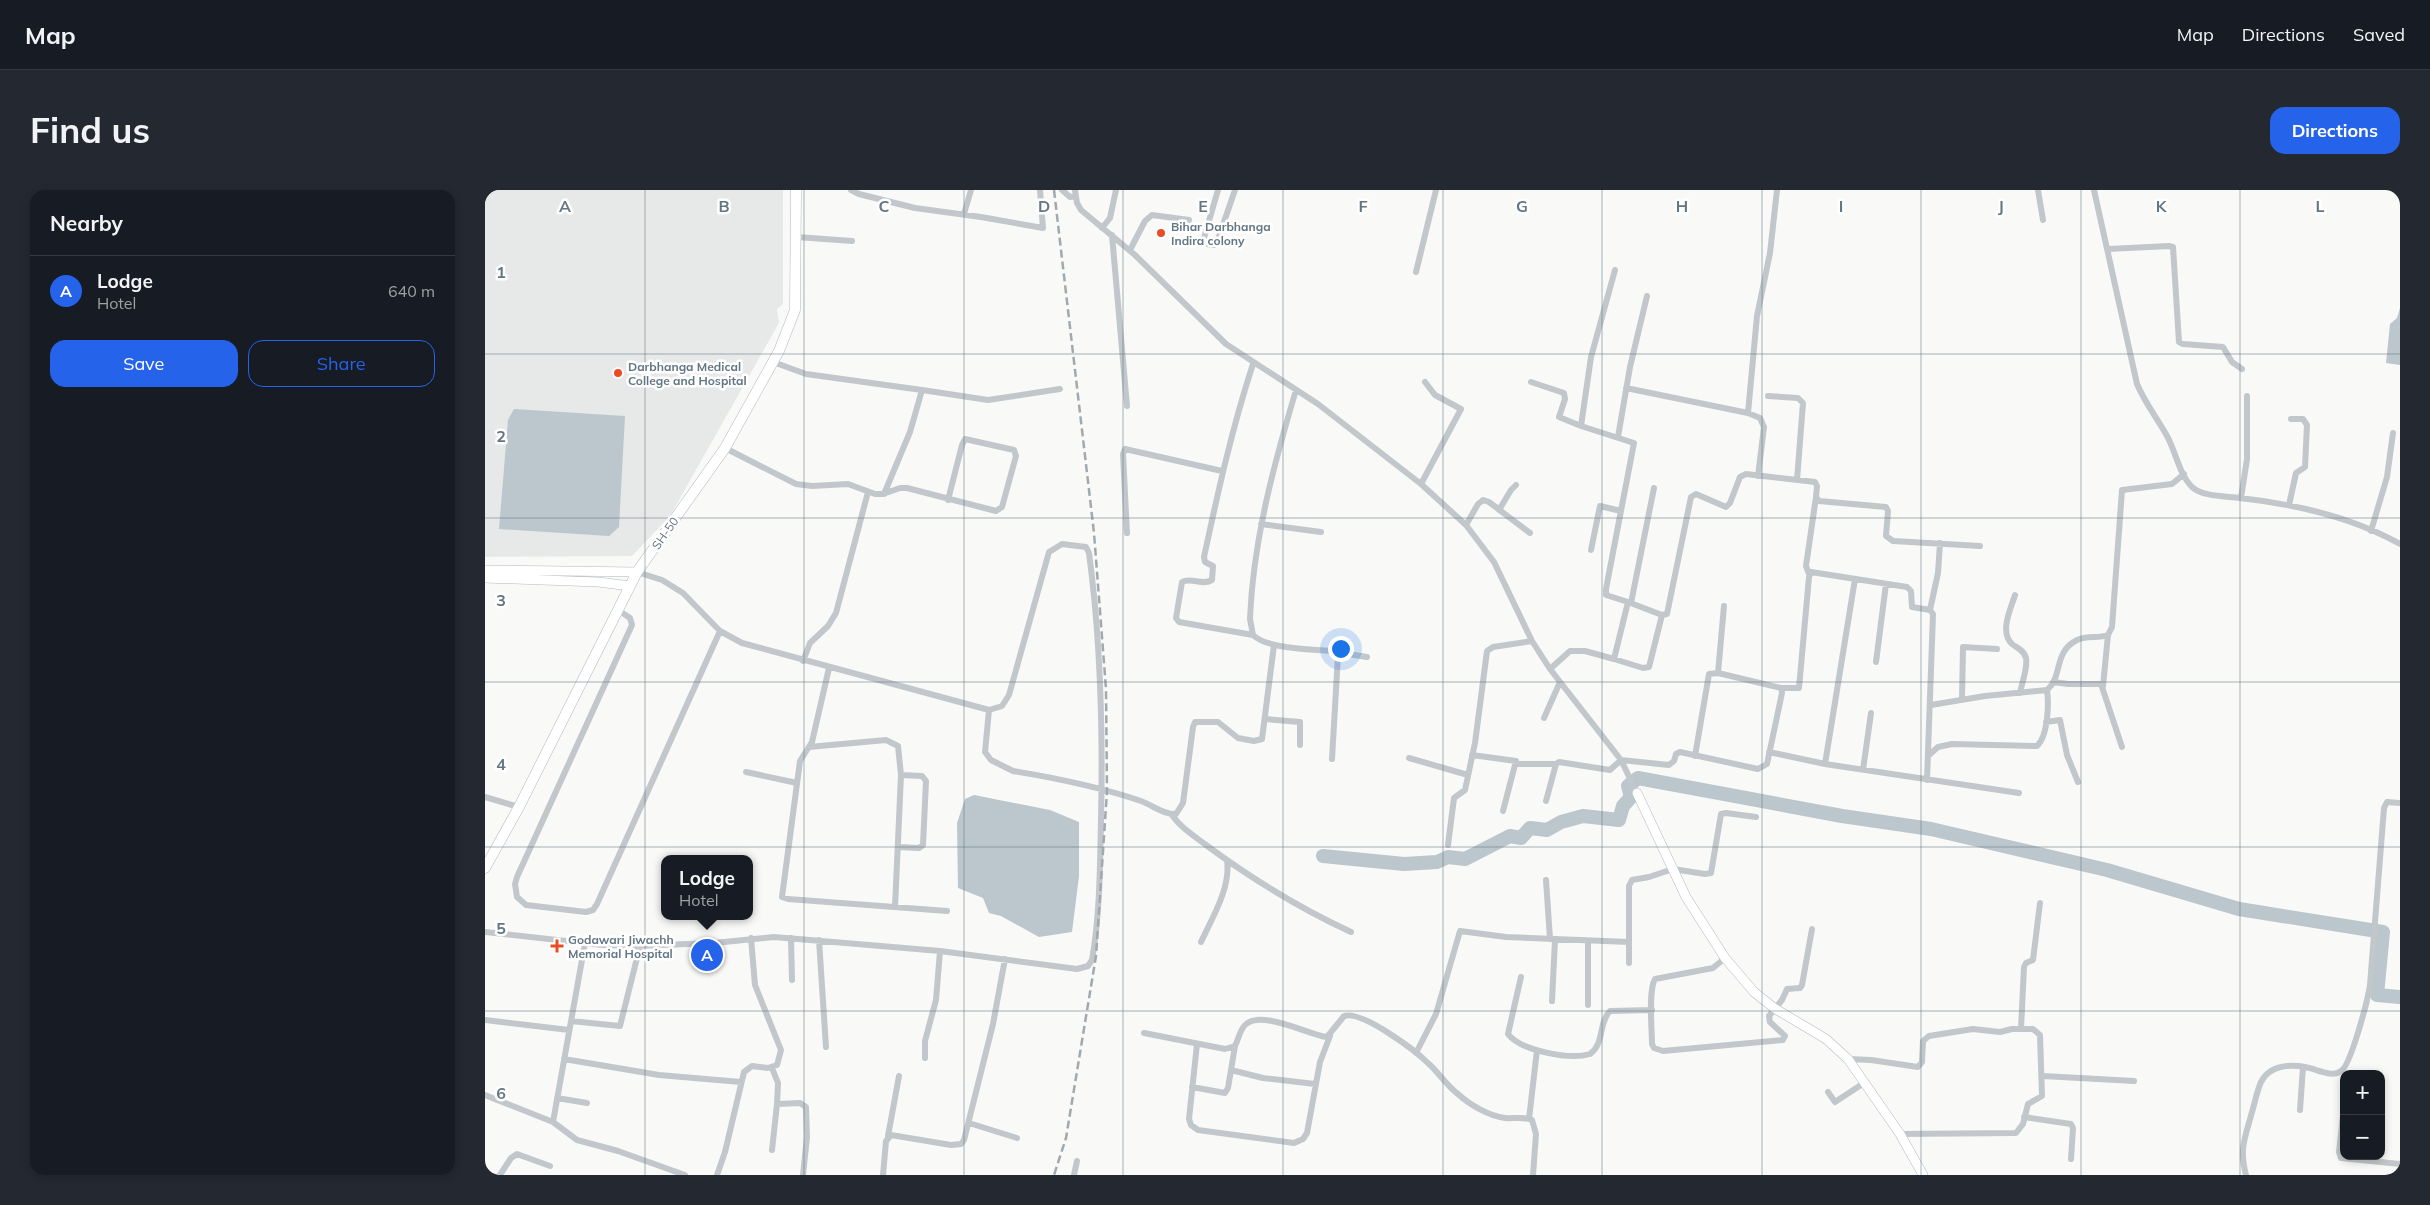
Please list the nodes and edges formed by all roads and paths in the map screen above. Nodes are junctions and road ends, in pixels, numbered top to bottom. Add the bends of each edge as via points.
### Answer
1 (796, 190) edge
2 (851, 190) edge
3 (971, 190) edge
4 (1040, 190) edge
5 (1062, 190) edge
6 (1116, 190) edge
7 (1218, 190) edge
8 (1235, 190) edge
9 (1436, 190) edge
10 (1777, 190) edge
11 (2038, 190) edge
12 (2094, 190) edge
13 (1075, 193) edge
14 (964, 214) junction
15 (1189, 220) dead end
16 (2043, 220) dead end
17 (1102, 228) junction
18 (1112, 235) junction
19 (797, 236) junction
20 (852, 241) dead end
21 (2108, 249) junction
22 (1130, 250) junction
23 (1615, 270) dead end
24 (1416, 272) dead end
25 (1647, 296) dead end
26 (773, 362) junction
27 (1253, 364) junction
28 (2242, 369) dead end
29 (1425, 382) dead end
30 (1531, 382) dead end
31 (1626, 388) junction
32 (1060, 389) dead end
33 (922, 390) junction
34 (1296, 390) junction
35 (1768, 396) dead end
36 (2247, 396) dead end
37 (1127, 406) dead end
38 (1748, 413) junction
39 (2291, 419) dead end
40 (1581, 426) junction
41 (2393, 433) dead end
42 (1618, 437) junction
43 (725, 448) junction
44 (1222, 471) junction
45 (2183, 474) junction
46 (1759, 476) junction
47 (1797, 480) junction
48 (1421, 484) junction
49 (1516, 485) dead end
50 (1654, 488) dead end
51 (868, 492) junction
52 (883, 494) junction
53 (1816, 497) junction
54 (2241, 498) junction
55 (948, 500) junction
56 (2289, 505) junction
57 (1499, 510) junction
58 (1621, 510) junction
59 (1261, 524) junction
60 (1466, 525) junction
61 (2371, 531) junction
62 (1321, 532) dead end
63 (1127, 533) dead end
64 (1530, 534) dead end
65 (1939, 543) junction
66 (2400, 544) edge
67 (1980, 546) dead end
68 (1591, 550) dead end
69 (485, 570) edge
70 (637, 572) junction
71 (1809, 574) junction
72 (485, 578) edge
73 (1855, 580) junction
74 (1886, 584) junction
75 (630, 586) junction
76 (2015, 595) dead end
77 (1629, 602) junction
78 (1724, 606) dead end
79 (617, 610) junction
80 (1930, 610) junction
81 (1662, 614) junction
82 (720, 631) junction
83 (1253, 635) junction
84 (2108, 635) junction
85 (1532, 641) junction
86 (1274, 645) junction
87 (1997, 649) dead end
88 (1335, 652) junction
89 (1367, 657) dead end
90 (1614, 659) junction
91 (803, 661) junction
92 (1876, 662) dead end
93 (829, 668) junction
94 (1550, 669) junction
95 (1718, 673) junction
96 (1560, 682) junction
97 (2053, 682) junction
98 (2103, 686) junction
99 (1781, 688) junction
100 (2047, 690) junction
101 (2020, 693) junction
102 (1962, 699) junction
103 (1931, 705) junction
104 (989, 710) junction
105 (1871, 713) dead end
106 (1544, 718) dead end
107 (1265, 719) junction
108 (2046, 722) junction
109 (1300, 745) dead end
110 (809, 746) junction
111 (2122, 747) dead end
112 (1769, 752) junction
113 (1472, 754) junction
114 (1929, 755) junction
115 (1695, 756) junction
116 (1409, 758) dead end
117 (1331, 759) dead end
118 (1621, 760) junction
119 (1516, 764) junction
120 (1556, 764) junction
121 (1825, 764) junction
122 (1863, 770) junction
123 (746, 772) dead end
124 (901, 775) junction
125 (1468, 775) junction
126 (1927, 780) junction
127 (2078, 782) dead end
128 (797, 784) junction
129 (1101, 789) junction
130 (1637, 793) joint
131 (2019, 793) dead end
132 (485, 797) edge
133 (1546, 801) dead end
134 (2400, 803) edge
135 (519, 807) junction
136 (1503, 811) dead end
137 (1171, 815) junction
138 (1756, 818) dead end
139 (1448, 845) dead end
140 (899, 846) junction
141 (1227, 860) junction
142 (485, 868) edge
143 (1673, 869) junction
144 (1546, 880) dead end
145 (2040, 903) dead end
146 (895, 907) junction
147 (947, 911) dead end
148 (1812, 929) dead end
149 (485, 932) edge
150 (1351, 932) dead end
151 (751, 938) junction
152 (791, 938) junction
153 (1553, 939) junction
154 (819, 940) junction
155 (1588, 941) junction
156 (1201, 942) dead end
157 (1629, 942) junction
158 (585, 943) junction
159 (641, 946) junction
160 (940, 951) junction
161 (1725, 958) junction
162 (1005, 959) junction
163 (1629, 963) dead end
164 (1521, 977) dead end
165 (792, 980) dead end
166 (1552, 1001) dead end
167 (1589, 1005) dead end
168 (1774, 1008) junction
169 (1652, 1010) junction
170 (485, 1020) edge
171 (571, 1021) junction
172 (2021, 1028) junction
173 (569, 1030) junction
174 (1144, 1033) dead end
175 (1330, 1036) junction
176 (1197, 1044) junction
177 (826, 1046) dead end
178 (1235, 1046) junction
179 (1537, 1050) junction
180 (1416, 1053) junction
181 (925, 1058) dead end
182 (564, 1059) junction
183 (1848, 1059) junction
184 (2347, 1066) junction
185 (2303, 1067) junction
186 (772, 1068) junction
187 (1231, 1070) junction
188 (2347, 1070) edge
189 (899, 1076) dead end
190 (2043, 1076) junction
191 (2134, 1081) dead end
192 (741, 1082) junction
193 (1865, 1083) junction
194 (1315, 1084) junction
195 (1192, 1087) junction
196 (1828, 1092) dead end
197 (485, 1095) edge
198 (557, 1098) junction
199 (587, 1103) dead end
200 (777, 1104) junction
201 (2300, 1110) dead end
202 (2343, 1115) edge
203 (2024, 1117) junction
204 (1529, 1119) junction
205 (553, 1122) junction
206 (969, 1123) junction
207 (1900, 1134) junction
208 (888, 1136) junction
209 (1017, 1138) dead end
210 (773, 1150) dead end
211 (2071, 1158) dead end
212 (1077, 1161) dead end
213 (2400, 1164) edge
214 (550, 1166) dead end
215 (500, 1175) edge
216 (685, 1175) edge
217 (717, 1175) edge
218 (803, 1175) edge
219 (883, 1175) edge
220 (1074, 1175) edge
221 (1533, 1175) edge
222 (1923, 1175) edge
223 (2246, 1175) edge

1 - 19 main road, SH-50
2 - 14 street via 915,208
3 - 14 street
4 - 14 street via 1043,228
5 - 13 street via 1070,197
6 - 17 street via 1110,218
7 - 8 street via 1204,238 1205,243 1214,245
9 - 24 street
10 - 38 street via 1770,253 1757,316
11 - 16 street
12 - 21 street
13 - 17 street via 1081,210
15 - 22 street via 1152,215 1145,221
17 - 18 street
18 - 22 street
18 - 37 street
19 - 20 street
19 - 26 main road, SH-50 via 795,310
21 - 28 street via 2173,247 2179,342 2223,348 2229,359
21 - 45 street via 2137,384 2167,436
22 - 27 street via 1206,327
23 - 40 street via 1591,357
25 - 31 street
26 - 33 street via 806,374
26 - 43 main road, SH-50
27 - 34 street
27 - 44 street
29 - 48 street via 1435,395 1461,409
30 - 40 street via 1564,393 1559,417
31 - 38 street
31 - 42 street
32 - 33 street via 988,400
33 - 52 street via 910,432
34 - 48 street
34 - 59 street
35 - 47 street via 1798,398 1803,403
36 - 54 street via 2247,459
38 - 46 street via 1760,418 1764,424
39 - 56 street via 2303,419 2307,425 2305,467 2296,474
40 - 42 street
41 - 61 street via 2387,477
42 - 58 street via 1633,442 1635,446
43 - 51 street via 796,484 848,484
43 - 70 main road, SH-50
44 - 63 street via 1125,449
44 - 83 street via 1204,558 1213,566 1212,580 1182,582 1176,618 1181,622
45 - 54 street via 2193,488 2202,492
45 - 84 street via 2172,484 2122,490 2112,627
46 - 47 street
46 - 81 street via 1746,474 1740,477 1726,507 1697,494 1691,497 1669,611
47 - 53 street via 1816,484
48 - 60 street
49 - 57 street
50 - 77 street
51 - 52 street
51 - 91 street via 836,613 810,643
52 - 55 street via 907,488
53 - 65 street via 1822,501 1886,507 1886,536 1889,540
53 - 71 street via 1806,566
54 - 56 street
55 - 55 street via 991,511 1000,510 1016,456 1014,450 965,439
56 - 61 street
57 - 60 street via 1486,500 1480,501
57 - 64 street
58 - 68 street via 1600,506
58 - 77 street via 1605,592 1609,597
59 - 62 street
59 - 83 street via 1250,607
60 - 85 street via 1494,562
61 - 66 street
65 - 67 street
65 - 80 street via 1938,573
69 - 70 street
70 - 75 main road, SH-50
70 - 82 street via 661,580 683,593
71 - 73 street via 1816,572
71 - 99 street via 1799,688
72 - 75 street
73 - 74 street
73 - 121 street
74 - 80 street via 1907,587 1911,591 1912,607
74 - 92 street
75 - 79 main road, SH-50
76 - 101 street via 2007,632 2009,641 2022,651 2026,660
77 - 81 street
77 - 90 street
78 - 95 street
79 - 82 street via 630,618 632,625 517,877 517,897 526,905 586,912 593,910
79 - 135 main road, SH-50
80 - 103 street via 1933,614
81 - 90 street via 1649,667
82 - 91 street via 742,643
83 - 86 street
84 - 97 street via 2085,637 2071,644 2060,658
84 - 98 street
85 - 94 street
85 - 113 street via 1493,647 1487,651
86 - 88 street
86 - 107 street
87 - 102 street via 1963,647
88 - 89 street
88 - 117 street via 1339,660
90 - 94 street via 1585,651 1570,651
91 - 93 street
93 - 104 street
93 - 110 street
94 - 96 street
95 - 99 street
95 - 115 street via 1709,674 1707,678
96 - 106 street
96 - 118 street
97 - 98 street via 2095,682
97 - 100 street
98 - 111 street
99 - 112 street
100 - 101 street
100 - 108 street
101 - 102 street
102 - 103 street
103 - 114 street
104 - 129 street via 984,746 991,760 1013,771
104 - 129 street via 1001,706 1009,694 1049,552 1061,544 1083,545 1089,553 1097,610 1102,696
105 - 122 street
107 - 109 street via 1300,722
107 - 137 street via 1263,735 1258,741 1238,738 1218,722 1195,722 1182,807
108 - 114 street via 2042,739 2033,748 1952,744 1938,747
108 - 127 street via 2060,720 2067,755
110 - 124 street via 887,740 901,752
110 - 128 street via 800,761
112 - 115 street via 1767,764 1758,768
112 - 121 street
113 - 119 street via 1511,759
113 - 125 street
114 - 126 street
115 - 118 street via 1677,753 1669,765
116 - 125 street
118 - 120 street via 1610,770 1563,762
118 - 130 street
119 - 120 street
119 - 136 street
120 - 133 street
121 - 122 street
122 - 126 street
123 - 128 street
124 - 140 street
124 - 140 street via 922,776 926,781 923,845 919,848
125 - 139 street via 1464,792 1454,798
126 - 131 street
128 - 146 street via 782,897
129 - 137 street
129 - 162 street via 1100,880 1093,960 1088,966 1077,968
130 - 143 street
132 - 135 street
134 - 184 street via 2387,802 2384,808 2368,996
135 - 142 main road, SH-50
137 - 141 street via 1182,828
138 - 143 street via 1721,814 1711,873
140 - 146 street
141 - 150 street via 1287,900
141 - 156 street via 1225,886
143 - 157 street via 1630,882
143 - 161 street via 1686,897
144 - 153 street
145 - 172 street via 2033,960 2024,967
146 - 147 street
148 - 168 street via 1802,985 1800,988 1787,988
149 - 158 street
151 - 152 street
151 - 159 street
151 - 186 street via 755,985 781,1050 779,1062
152 - 154 street
152 - 165 street
153 - 155 street
153 - 166 street
153 - 180 street via 1460,931 1436,1014
154 - 160 street
154 - 177 street
155 - 157 street
155 - 167 street
157 - 163 street
158 - 159 street
158 - 171 street
159 - 171 street via 620,1026
160 - 162 street
160 - 181 street via 936,1000 925,1041
161 - 168 street via 1754,992
161 - 169 street via 1713,968 1655,979
162 - 206 street
164 - 179 street via 1508,1034 1523,1047
168 - 169 street via 1768,1020 1785,1036 1781,1041 1663,1051 1652,1044
168 - 183 street via 1826,1039
169 - 179 street via 1610,1011 1605,1017 1599,1043 1590,1054 1575,1056
170 - 173 street
171 - 173 street
172 - 183 street via 2000,1032 1973,1029 1929,1036 1923,1041 1922,1062 1918,1067
172 - 190 street via 2033,1029 2040,1035
173 - 182 street
174 - 176 street
175 - 178 street via 1255,1021 1243,1027
175 - 180 street via 1348,1014 1393,1036
175 - 194 street
176 - 178 street via 1225,1049
176 - 195 street
178 - 187 street
179 - 204 street
180 - 204 street via 1459,1095 1485,1111 1507,1118
182 - 192 street via 659,1075
182 - 198 street
183 - 193 street
184 - 185 street via 2336,1074
184 - 188 street
185 - 201 street
185 - 223 street via 2273,1069 2260,1084 2242,1146
186 - 192 street via 752,1066 744,1072
186 - 200 street via 778,1083
187 - 194 street via 1263,1078
187 - 195 street via 1225,1093
189 - 208 street
190 - 191 street
190 - 203 street via 2043,1096 2028,1104
192 - 217 street
193 - 196 street via 1835,1102
193 - 207 street
194 - 195 street via 1307,1133 1294,1143 1193,1128 1189,1122
197 - 205 street
198 - 199 street
198 - 205 street
200 - 210 street
200 - 218 street via 800,1103 806,1107
202 - 213 street via 2341,1158
203 - 207 street via 2019,1130 2009,1134
203 - 211 street via 2071,1124
204 - 221 street via 1535,1125 1536,1134
205 - 216 street via 577,1140
206 - 208 street via 964,1140 956,1145 897,1134
206 - 209 street
207 - 222 street
208 - 219 street
212 - 220 street
214 - 215 street via 517,1154

